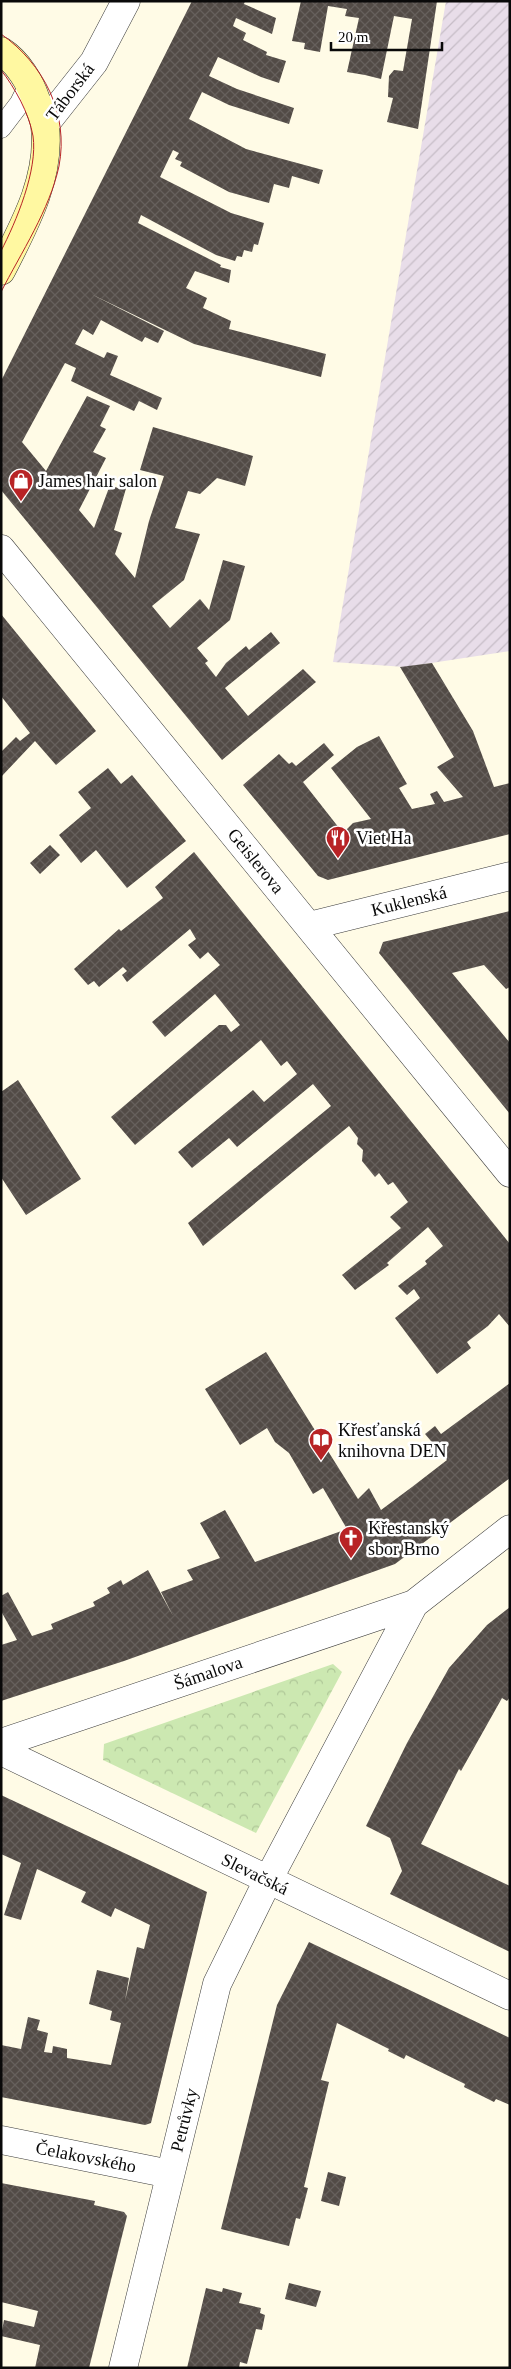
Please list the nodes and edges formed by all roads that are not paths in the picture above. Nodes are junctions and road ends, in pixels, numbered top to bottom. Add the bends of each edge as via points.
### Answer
1 (126, 1) edge
2 (1, 51) edge
3 (30, 83) junction
4 (45, 124) junction
5 (1, 128) edge
6 (1, 271) edge
7 (1, 549) edge
8 (510, 876) edge
9 (309, 926) junction
10 (510, 1173) edge
11 (510, 1529) edge
12 (414, 1604) junction
13 (1, 1742) edge
14 (1, 1751) edge
15 (268, 1880) junction
16 (510, 1996) edge
17 (1, 2140) edge
18 (170, 2174) junction
19 (123, 2368) edge

1 - 4 street, Táborská via 94,62
2 - 3 street
3 - 4 street
3 - 5 lane
4 - 6 street, Táborská via 43,176 21,233
7 - 9 street, Geislerova
8 - 9 street, Kuklenská
9 - 10 street, Geislerova
11 - 12 street, Šámalova
12 - 13 street, Šámalova
12 - 15 street, Šámalova
14 - 15 street, Slevačská
15 - 16 street, Slevačská
15 - 18 street, Petrůvky via 217,1984
17 - 18 street, Čelakovského
18 - 19 street, Petrůvky

